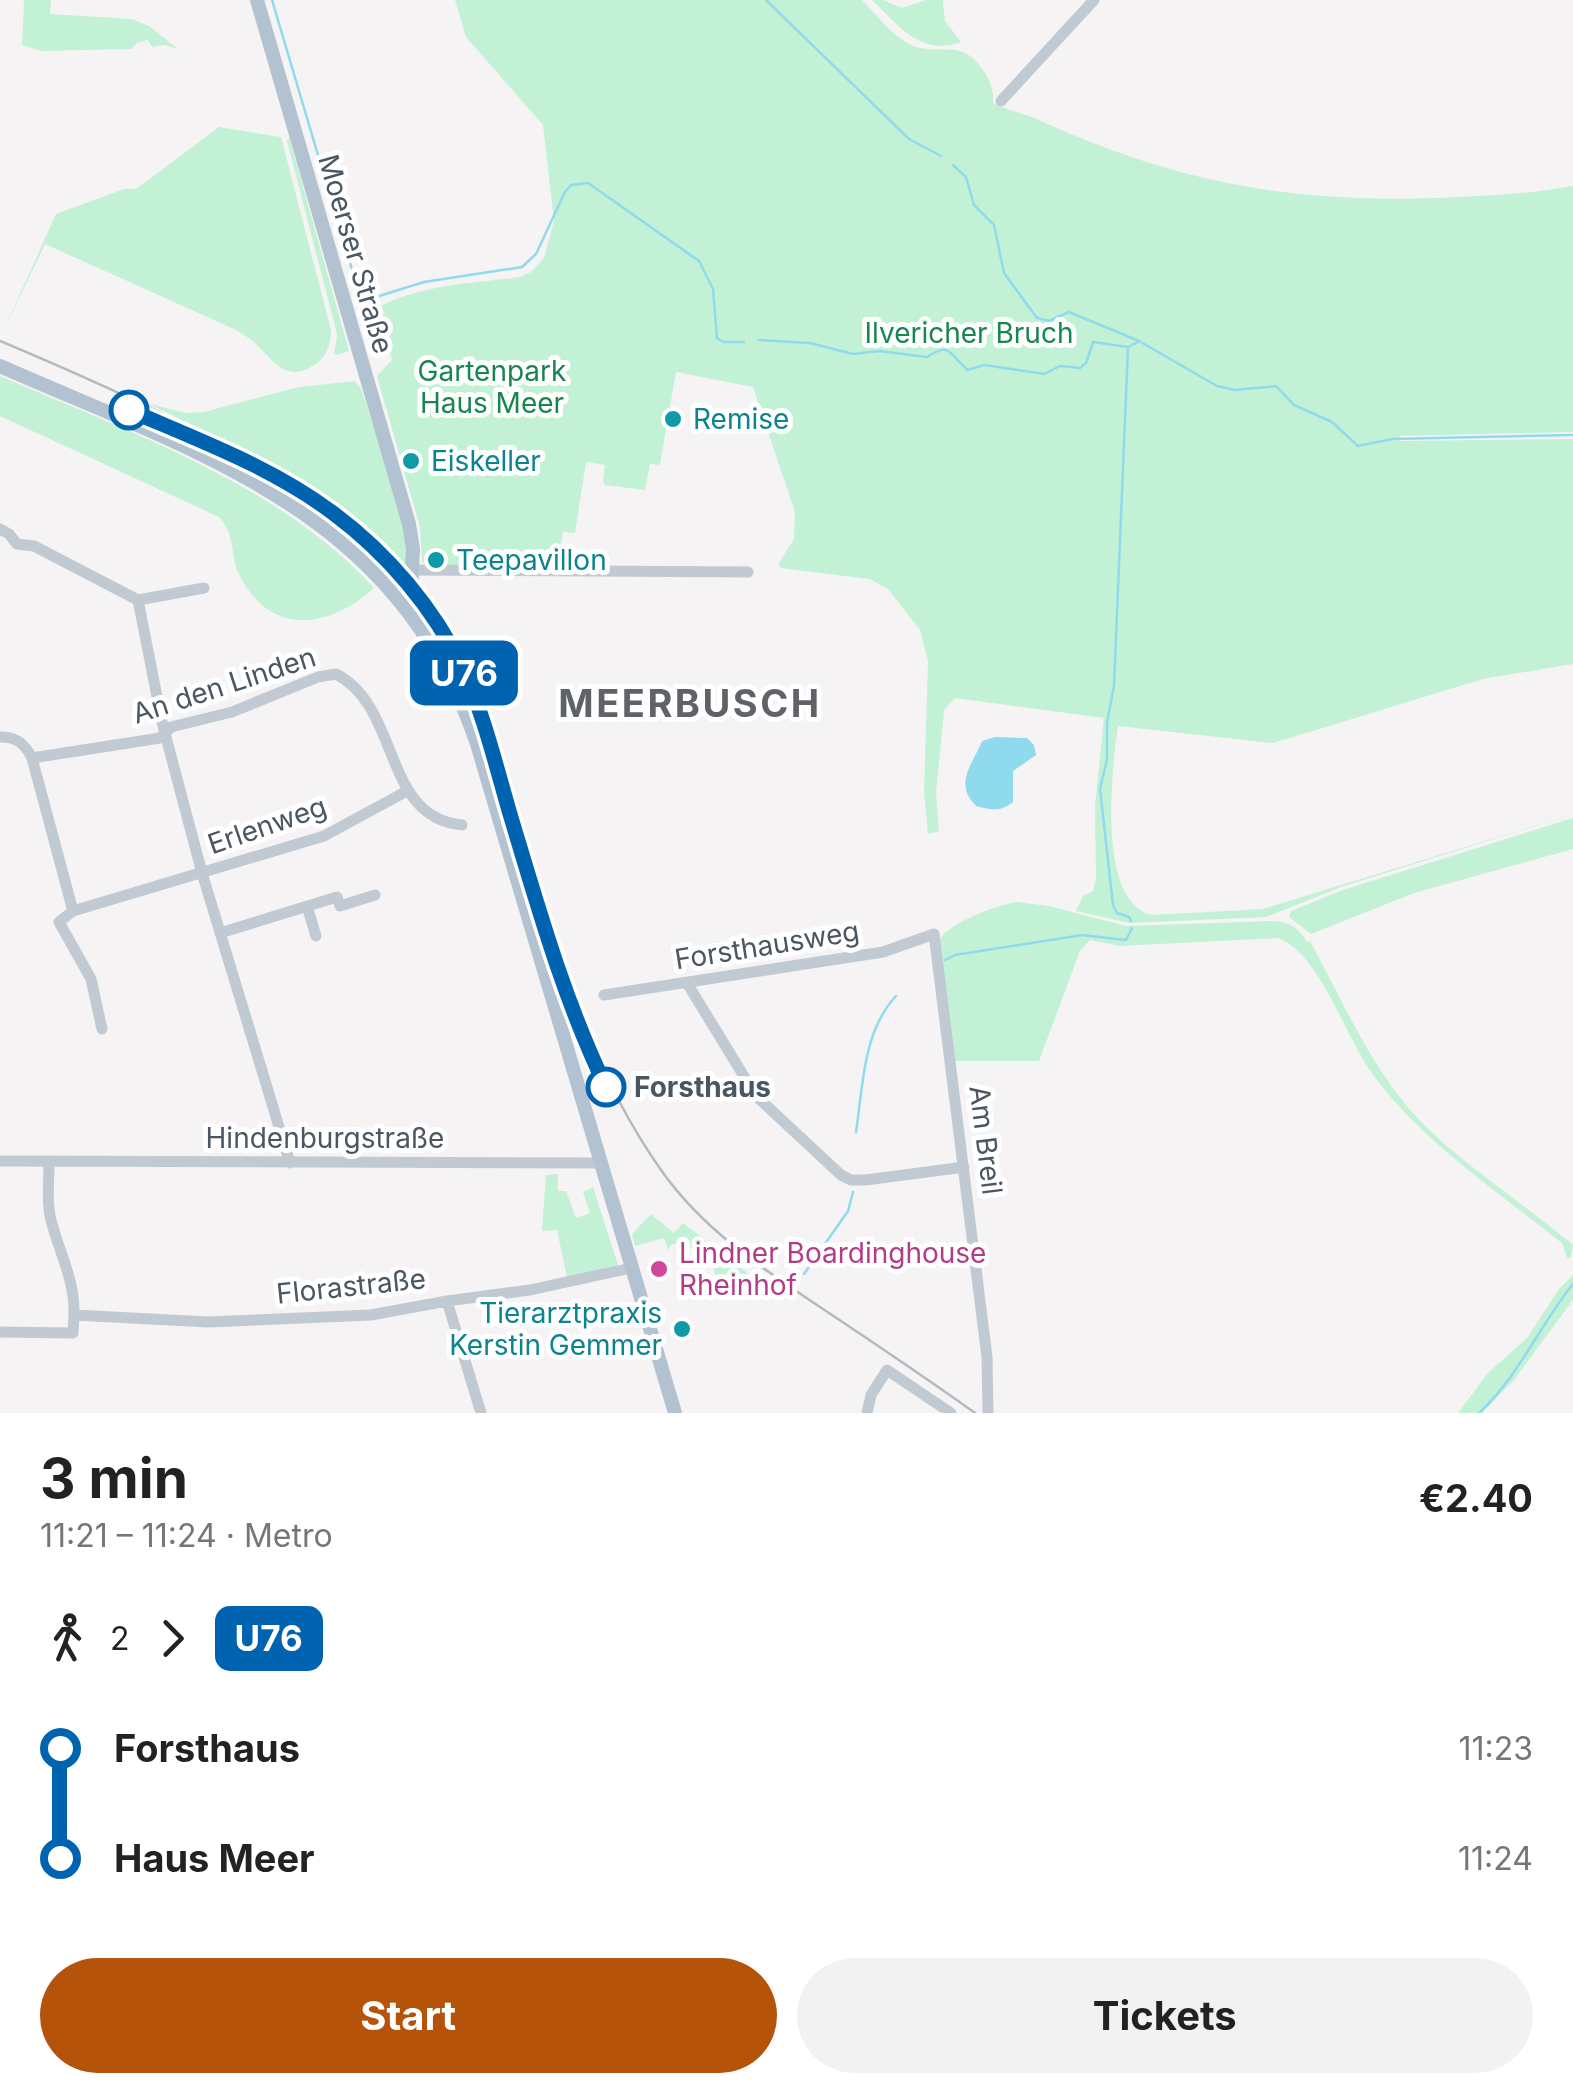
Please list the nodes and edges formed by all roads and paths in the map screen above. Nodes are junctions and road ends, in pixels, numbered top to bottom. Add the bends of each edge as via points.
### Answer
1 (257, 0) edge
2 (1094, 0) edge
3 (1001, 101) dead end
4 (0, 366) edge
5 (0, 529) edge
6 (748, 572) dead end
7 (412, 575) junction
8 (387, 586) junction
9 (204, 588) dead end
10 (138, 600) junction
11 (410, 614) junction
12 (166, 733) junction
13 (0, 737) edge
14 (32, 758) junction
15 (407, 790) junction
16 (462, 824) dead end
17 (202, 874) junction
18 (375, 895) dead end
19 (307, 906) junction
20 (73, 911) junction
21 (220, 932) junction
22 (934, 934) joint
23 (316, 936) dead end
24 (688, 982) junction
25 (604, 994) dead end
26 (102, 1029) dead end
27 (0, 1161) edge
28 (49, 1162) junction
29 (290, 1163) junction
30 (600, 1163) junction
31 (964, 1167) junction
32 (631, 1268) junction
33 (447, 1301) junction
34 (74, 1316) junction
35 (0, 1332) edge
36 (481, 1413) edge
37 (675, 1413) edge
38 (868, 1413) edge
39 (951, 1413) edge
40 (988, 1413) edge

1 - 7 main road, Moerser Straße via 402,498
2 - 3 street
4 - 8 main road via 251,478 318,521
5 - 10 street via 18,544
6 - 7 street
7 - 8 main road
7 - 11 main road, Moerser Straße
8 - 11 main road
9 - 10 street
10 - 12 street
11 - 30 main road via 448,672 472,727
12 - 14 street, An den Linden
12 - 15 street, An den Linden via 336,674 374,715
12 - 17 street
13 - 14 street via 25,744
14 - 20 street
15 - 16 street via 422,811
15 - 17 street, Erlenweg via 324,836
17 - 20 street, Erlenweg
17 - 21 street
18 - 19 street via 340,906 337,898
19 - 21 street
19 - 23 street
20 - 26 street via 60,922 91,979
21 - 29 street
22 - 24 street, Forsthausweg via 883,952
22 - 31 street, Am Breil
24 - 25 street, Forsthausweg
24 - 31 street via 756,1096 841,1175 866,1180
27 - 28 street, Hindenburgstraße
28 - 29 street, Hindenburgstraße
28 - 34 street via 49,1211 75,1295
29 - 30 street, Hindenburgstraße
30 - 32 main road
31 - 40 street, Am Breil via 988,1357
32 - 33 street, Florastraße
32 - 37 main road
33 - 34 street, Florastraße via 290,1320
33 - 36 street
34 - 35 street via 73,1334
38 - 39 street via 887,1370

